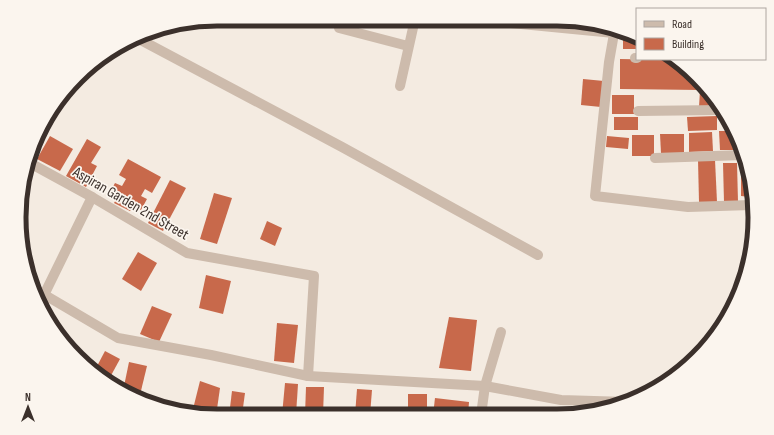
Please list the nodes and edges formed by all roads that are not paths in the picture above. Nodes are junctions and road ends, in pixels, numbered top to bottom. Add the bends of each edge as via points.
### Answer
1 (413, 26) edge
2 (554, 26) edge
3 (339, 28) dead end
4 (584, 28) edge
5 (614, 35) edge
6 (143, 41) edge
7 (408, 46) junction
8 (400, 86) dead end
9 (715, 110) edge
10 (638, 111) dead end
11 (738, 156) edge
12 (655, 158) dead end
13 (34, 165) edge
14 (92, 197) junction
15 (748, 205) edge
16 (538, 254) dead end
17 (44, 295) joint
18 (501, 332) dead end
19 (308, 376) junction
20 (485, 386) junction
21 (608, 401) edge
22 (482, 409) edge

1 - 7 street
2 - 4 street
3 - 7 street
5 - 15 street via 595,196 688,207
6 - 16 street
7 - 8 street
9 - 10 street
11 - 12 street
13 - 14 street, Aspiran Garden 2nd Street
14 - 17 street
14 - 19 street, Aspiran Garden 2nd Street via 187,253 314,276
17 - 19 street via 118,338
18 - 20 street
19 - 20 street
20 - 21 street via 561,400
20 - 22 street

